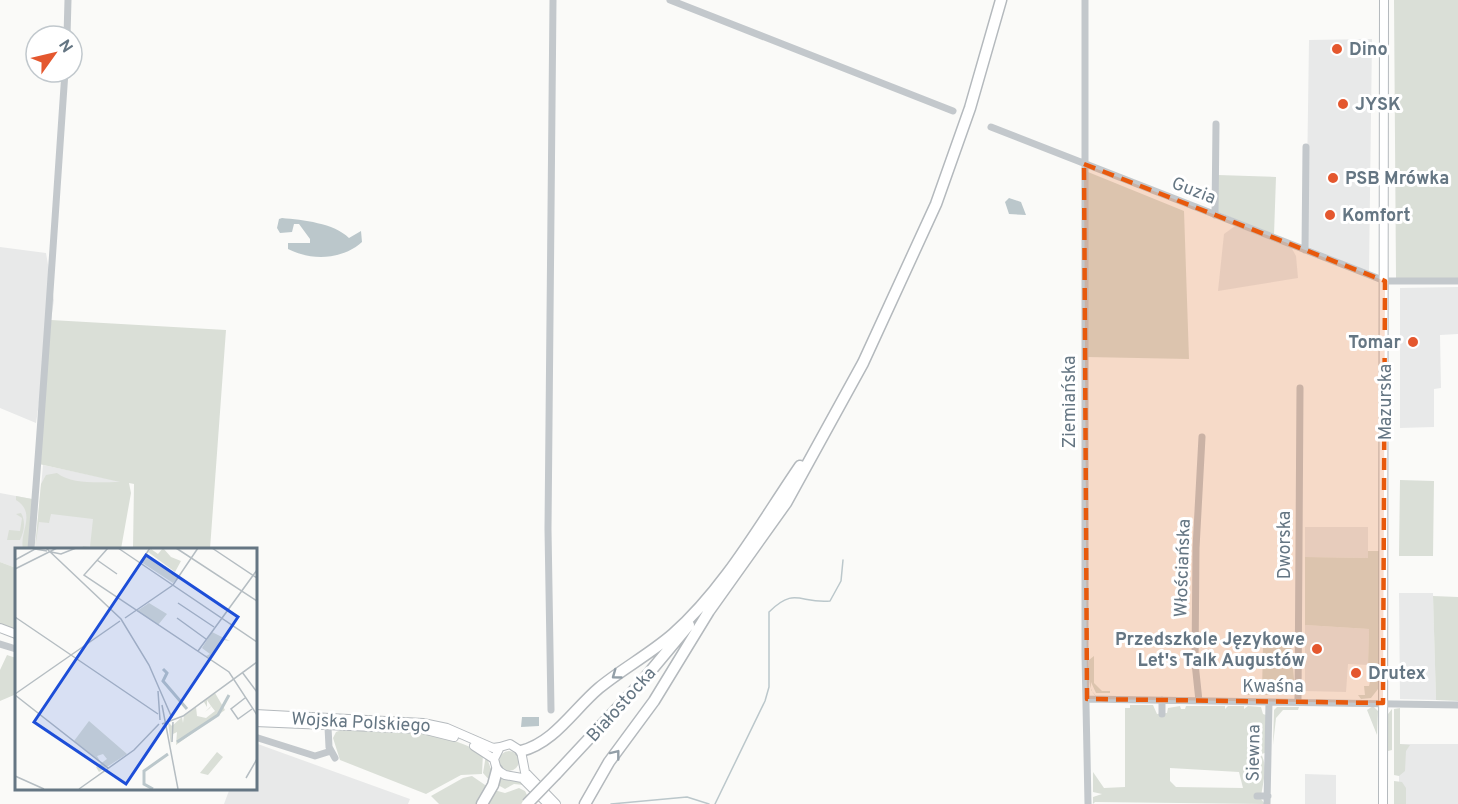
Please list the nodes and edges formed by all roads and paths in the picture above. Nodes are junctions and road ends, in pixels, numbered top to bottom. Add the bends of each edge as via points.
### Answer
1 (68, 0) edge
2 (553, 0) edge
3 (670, 0) edge
4 (1001, 0) edge
5 (1085, 0) edge
6 (1384, 0) edge
7 (67, 24) edge
8 (64, 84) edge
9 (953, 111) dead end
10 (1216, 124) dead end
11 (991, 127) dead end
12 (1306, 147) dead end
13 (1084, 164) junction
14 (1215, 215) junction
15 (1305, 250) junction
16 (1385, 281) junction
17 (1458, 281) edge
18 (1300, 388) dead end
19 (829, 424) junction
20 (1202, 437) dead end
21 (31, 548) edge
22 (708, 597) junction
23 (709, 611) junction
24 (0, 628) edge
25 (15, 634) edge
26 (0, 644) edge
27 (15, 650) edge
28 (1087, 699) junction
29 (1162, 700) junction
30 (1199, 701) junction
31 (1269, 702) junction
32 (1298, 702) junction
33 (1383, 703) junction
34 (1458, 705) edge
35 (551, 710) dead end
36 (256, 714) edge
37 (1162, 714) dead end
38 (256, 722) edge
39 (328, 723) junction
40 (256, 737) edge
41 (500, 747) junction
42 (521, 751) junction
43 (496, 765) junction
44 (558, 776) junction
45 (527, 778) junction
46 (1257, 796) dead end
47 (1268, 800) edge
48 (482, 804) edge
49 (527, 804) edge
50 (534, 804) edge
51 (548, 804) edge
52 (556, 804) edge
53 (585, 804) edge
54 (1088, 804) edge
55 (1383, 804) edge

1 - 7 street
2 - 35 street via 548,528
3 - 9 street
4 - 19 highway via 970,108 936,204 872,344
5 - 13 street, Ziemiańska
6 - 16 main road, Mazurska
8 - 21 street
10 - 14 street
11 - 13 street, Guzia
12 - 15 street
13 - 14 street, Guzia
13 - 28 street, Ziemiańska
14 - 15 street, Guzia
15 - 16 street, Guzia
16 - 17 street
16 - 33 main road, Mazurska
18 - 32 street, Dworska
19 - 22 highway
19 - 23 highway via 786,503
20 - 30 street, Włościańska via 1196,548 1195,663
22 -> 42 highway via 672,634 598,689 546,740
22 - 44 highway, Białostocka via 675,643
23 - 44 highway, Białostocka via 645,687
53 -> 23 highway
24 - 25 main road
26 - 27 street
28 - 29 street, Kwaśna
28 - 54 street, Ziemiańska
29 - 30 street, Kwaśna
29 - 37 street
30 - 31 street, Kwaśna
31 - 32 street, Kwaśna
31 - 47 street, Siewna
32 - 33 street, Kwaśna
33 - 34 street, Kwaśna
33 - 55 main road, Mazurska
36 - 39 main road, Wojska Polskiego
38 - 39 main road, Wojska Polskiego
39 - 40 street via 333,755 315,756
39 - 41 main road, Wojska Polskiego via 395,720 432,724 493,748
39 - 43 main road, Wojska Polskiego via 429,730 468,742
41 - 42 main road, Wojska Polskiego via 510,744
41 - 43 main road
42 - 45 main road
43 - 45 main road, Wojska Polskiego
43 - 48 highway via 493,785
44 - 49 highway, Białostocka, bridge
44 - 50 highway, Białostocka
45 - 51 main road
45 - 52 main road
46 - 47 street

